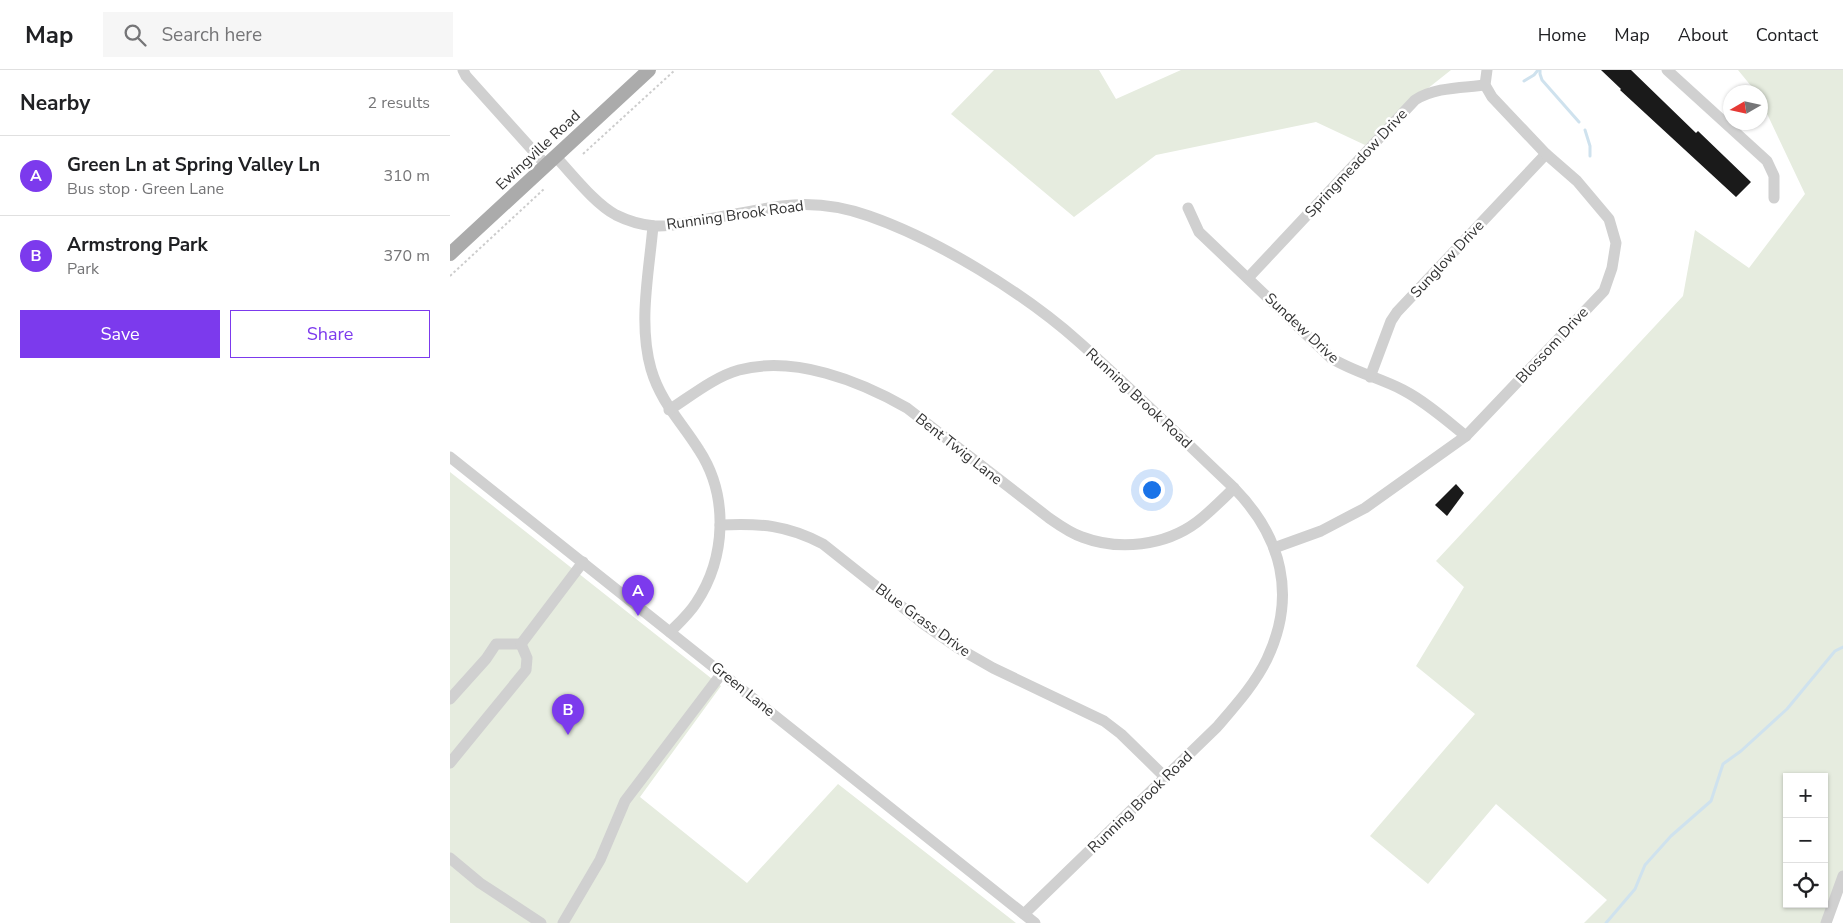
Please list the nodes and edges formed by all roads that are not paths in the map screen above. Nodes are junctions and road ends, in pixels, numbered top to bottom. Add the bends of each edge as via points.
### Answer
1 (463, 70) edge
2 (649, 70) edge
3 (1487, 70) edge
4 (1667, 70) edge
5 (1485, 85) junction
6 (1546, 154) junction
7 (551, 161) junction
8 (1774, 198) dead end
9 (1188, 208) dead end
10 (653, 226) junction
11 (450, 254) edge
12 (1248, 278) junction
13 (1370, 377) junction
14 (670, 410) junction
15 (1466, 436) junction
16 (450, 457) edge
17 (1234, 488) junction
18 (720, 525) junction
19 (1274, 548) junction
20 (583, 562) junction
21 (670, 632) junction
22 (520, 644) junction
23 (722, 673) junction
24 (450, 699) edge
25 (450, 763) edge
26 (1166, 778) junction
27 (450, 858) edge
28 (1843, 876) edge
29 (1024, 914) junction
30 (541, 923) edge
31 (563, 923) edge
32 (1035, 923) edge
33 (1826, 923) edge

1 - 7 street, Running Brook Road
2 - 7 main road, Ewingville Road
3 - 5 street
4 - 8 street via 1767,160 1774,176
5 - 6 street, Blossom Drive via 1502,109
5 - 12 street, Springmeadow Drive via 1424,94 1416,100
6 - 13 street, Sunglow Drive via 1397,312
6 - 15 street, Blossom Drive via 1577,181 1610,219 1616,243 1612,268 1604,291
7 - 10 street, Running Brook Road via 614,214
7 - 11 main road, Ewingville Road
9 - 12 street, Sundew Drive via 1198,232
10 - 14 street via 645,327 647,350 659,391
10 - 17 street, Running Brook Road via 804,204 850,210 908,232 990,276 1065,330
12 - 13 street, Sundew Drive via 1331,358
13 - 15 street, Sundew Drive via 1416,397
14 - 17 street, Bent Twig Lane via 723,376 757,366 807,369 836,376 861,384 906,408 1057,523 1082,537 1102,543 1141,544 1180,532
14 - 18 street via 700,450 709,468 719,506
15 - 19 street, Blossom Drive via 1365,508 1321,531
16 - 20 street, Green Lane
17 - 19 street, Running Brook Road via 1261,520
18 - 21 street via 713,569 705,587 695,604
18 - 26 street, Blue Grass Drive via 765,524 805,534 823,544 958,648 1104,720
19 - 26 street, Running Brook Road via 1282,582 1282,602 1275,640 1266,661 1217,727
20 - 21 street, Green Lane
20 - 22 street
21 - 23 street, Green Lane
22 - 24 street via 496,644
22 - 25 street via 527,658 526,670
23 - 29 street, Green Lane
23 - 31 street via 625,801 600,860
26 - 29 street, Running Brook Road
27 - 30 street via 480,883
28 - 33 street
29 - 32 street, Green Lane

